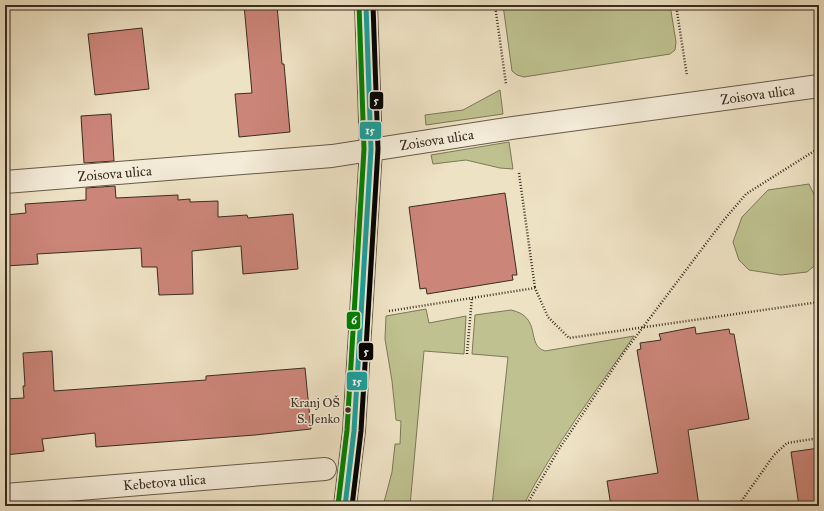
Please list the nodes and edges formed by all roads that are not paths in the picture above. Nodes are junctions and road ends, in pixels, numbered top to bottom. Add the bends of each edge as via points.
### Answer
1 (366, 5) edge
2 (819, 86) edge
3 (371, 149) junction
4 (5, 182) edge
5 (325, 468) dead end
6 (5, 495) edge
7 (345, 506) edge

1 - 3 street
2 - 3 street, Zoisova ulica
3 - 4 street, Zoisova ulica via 332,156
3 - 7 street via 354,431
5 - 6 street, Kebetova ulica

